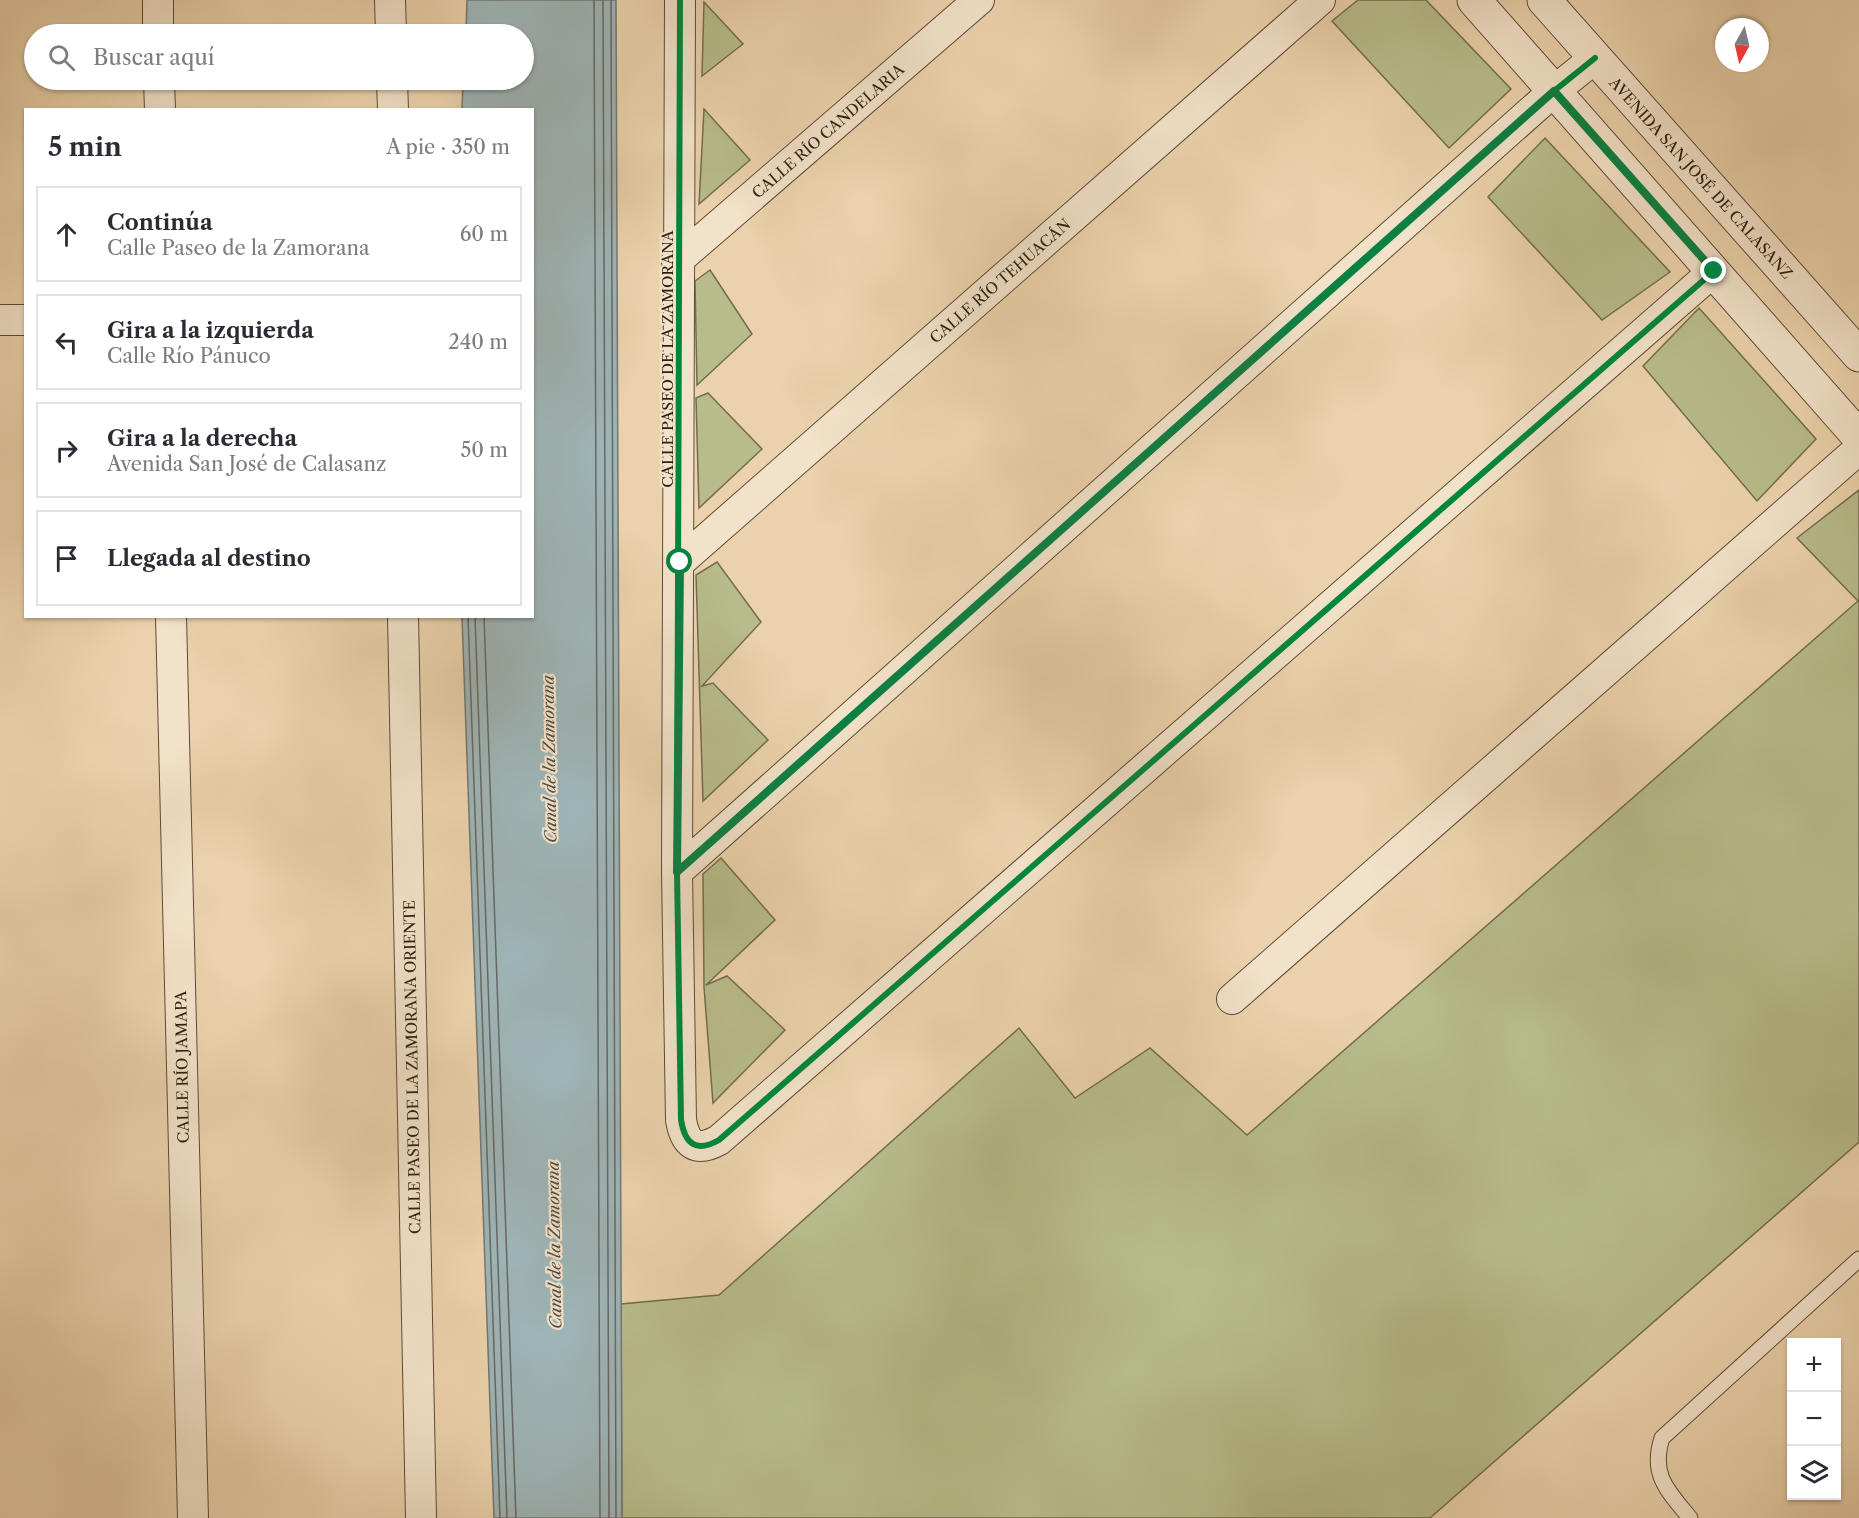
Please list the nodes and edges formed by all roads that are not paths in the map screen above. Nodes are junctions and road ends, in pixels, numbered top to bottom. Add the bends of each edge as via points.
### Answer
1 (158, 0) edge
2 (390, 0) edge
3 (680, 0) edge
4 (979, 0) edge
5 (1320, 0) edge
6 (1474, 0) edge
7 (1544, 0) edge
8 (159, 24) edge
9 (391, 24) edge
10 (1595, 58) junction
11 (159, 90) edge
12 (392, 90) edge
13 (1554, 91) junction
14 (160, 108) edge
15 (393, 108) edge
16 (677, 261) junction
17 (1714, 271) junction
18 (0, 320) edge
19 (24, 320) edge
20 (1859, 355) edge
21 (1859, 437) edge
22 (1859, 449) edge
23 (680, 562) junction
24 (171, 618) edge
25 (404, 618) edge
26 (677, 872) junction
27 (1232, 999) dead end
28 (1859, 1259) edge
29 (193, 1518) edge
30 (421, 1518) edge
31 (1690, 1518) edge

1 - 8 street
2 - 9 street
3 - 16 street, CALLE PASEO DE LA ZAMORANA
4 - 16 street, CALLE RÍO CANDELARIA
5 - 23 street, CALLE RÍO TEHUACÁN
6 - 13 street
7 - 10 street, AVENIDA SAN JOSÉ DE CALASANZ
10 - 13 street
10 - 20 street, AVENIDA SAN JOSÉ DE CALASANZ
11 - 14 street
12 - 15 street
13 - 17 street
13 - 26 street
16 - 23 street, CALLE PASEO DE LA ZAMORANA
17 - 21 street
17 - 26 street, CALLE PASEO DE LA ZAMORANA via 707,1147 694,1145 684,1136 681,1120
18 - 19 street
22 - 27 street
23 - 26 street, CALLE PASEO DE LA ZAMORANA
24 - 29 street, CALLE RÍO JAMAPA
25 - 30 street, CALLE PASEO DE LA ZAMORANA ORIENTE
28 - 31 lane via 1662,1438 1657,1452 1662,1484

